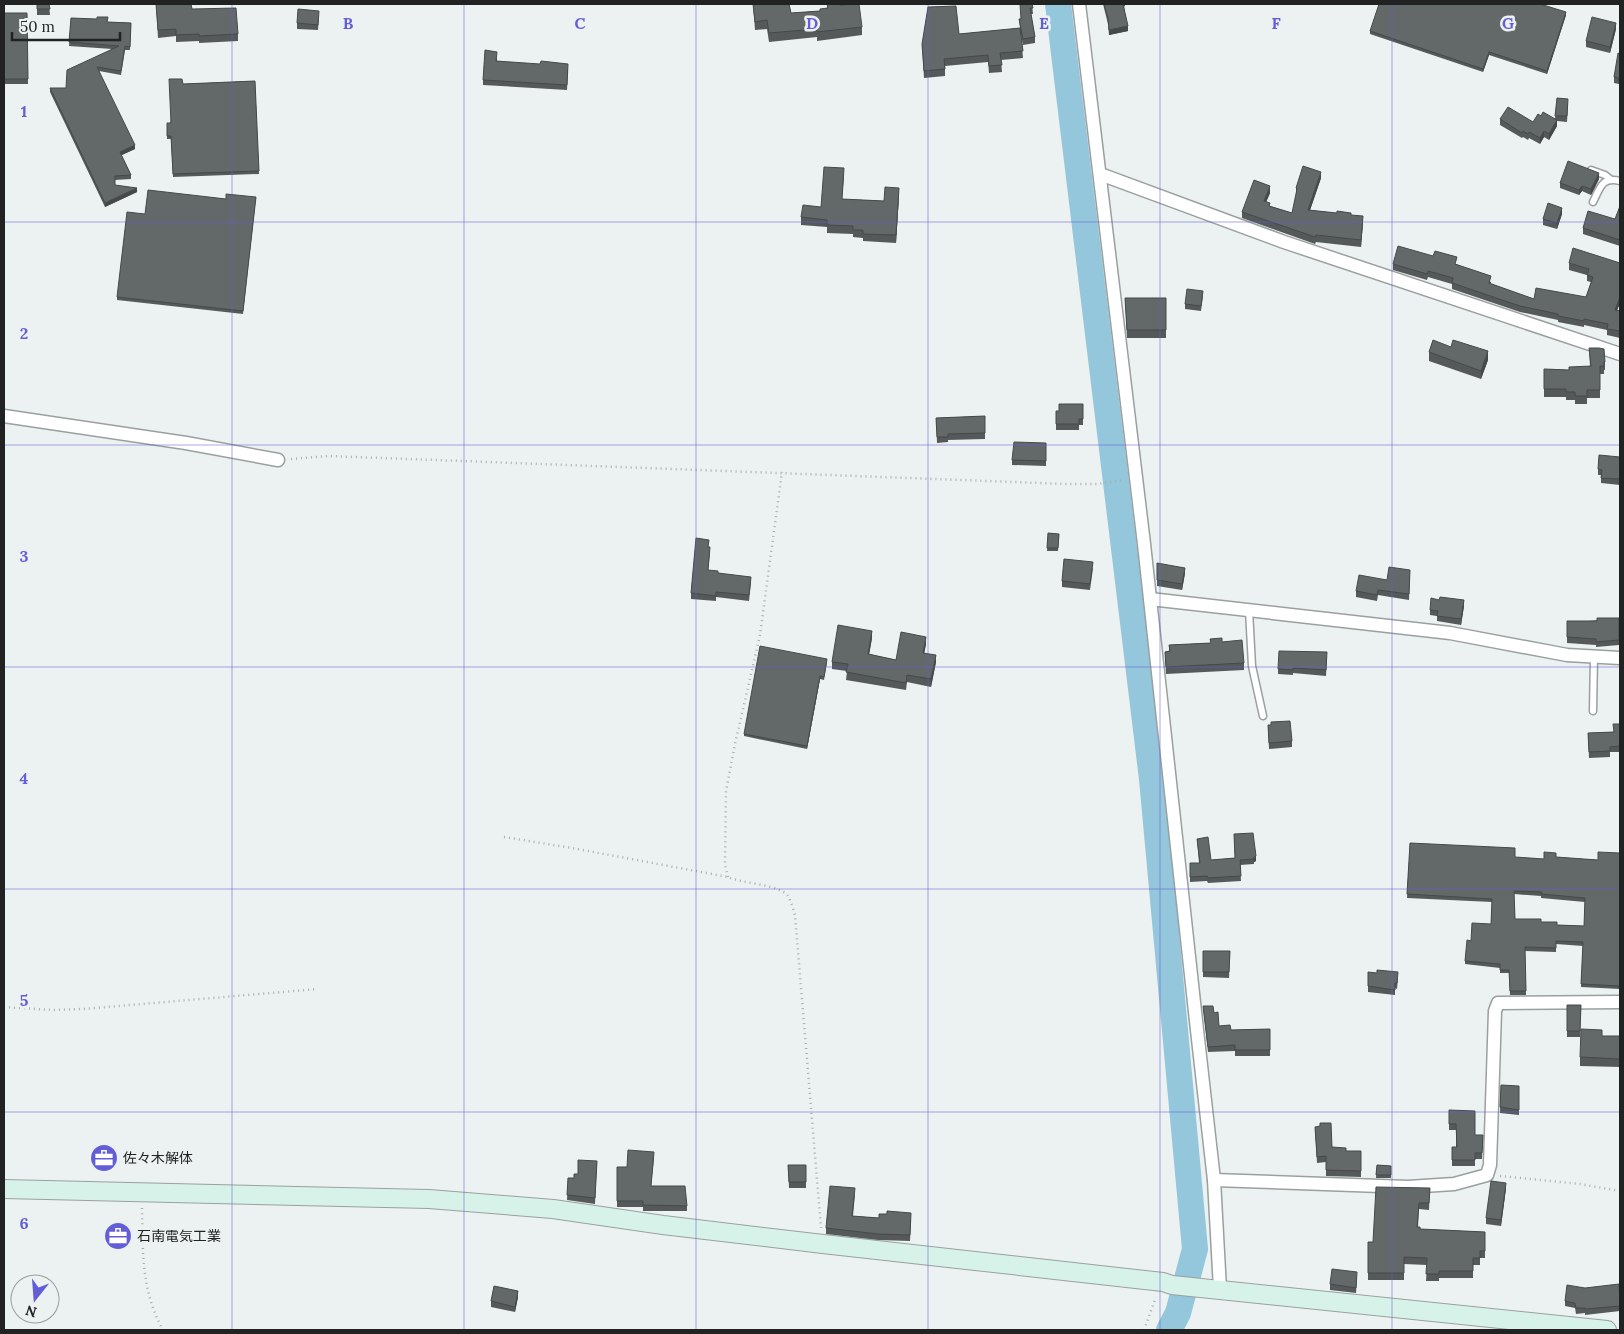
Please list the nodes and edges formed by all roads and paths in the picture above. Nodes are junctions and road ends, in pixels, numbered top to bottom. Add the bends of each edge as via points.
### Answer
1 (1079, 4) edge
2 (1587, 169) edge
3 (1100, 174) junction
4 (1610, 179) junction
5 (1620, 181) edge
6 (1592, 202) dead end
7 (1620, 354) edge
8 (4, 416) edge
9 (278, 460) joint
10 (782, 472) junction
11 (1136, 478) junction
12 (1150, 599) junction
13 (1249, 610) junction
14 (1594, 657) junction
15 (1620, 658) edge
16 (1593, 711) dead end
17 (1262, 716) dead end
18 (504, 837) dead end
19 (728, 878) junction
20 (318, 989) dead end
21 (1620, 1002) edge
22 (4, 1007) edge
23 (1486, 1175) junction
24 (1214, 1180) junction
25 (4, 1190) edge
26 (1620, 1191) edge
27 (142, 1192) junction
28 (823, 1244) junction
29 (1168, 1283) junction
30 (1214, 1289) junction
31 (163, 1330) edge
32 (1144, 1330) edge
33 (1607, 1330) edge

1 - 3 street
2 - 4 lane
3 - 7 street via 1284,242
3 - 11 street
4 - 5 lane
4 - 6 lane via 1604,182
8 - 9 street
9 - 10 path via 328,456
10 - 11 path via 1066,484 1097,484
10 - 19 path via 760,635 726,791 725,865
11 - 12 street
12 - 13 street
12 - 24 street
13 - 14 street via 1450,633 1566,655
13 - 17 lane via 1252,666
14 - 15 street
14 - 16 lane
18 - 19 path
19 - 28 path via 781,889 789,897 795,915
20 - 22 path via 83,1009
21 - 23 street via 1498,1003 1495,1011 1490,1165
23 - 24 street via 1454,1184 1408,1187
23 - 26 path
24 - 30 street
25 - 27 street
27 - 28 street via 429,1199 525,1206
27 - 31 path via 146,1284 153,1312
28 - 29 street
29 - 30 street
29 - 32 path
30 - 33 street

